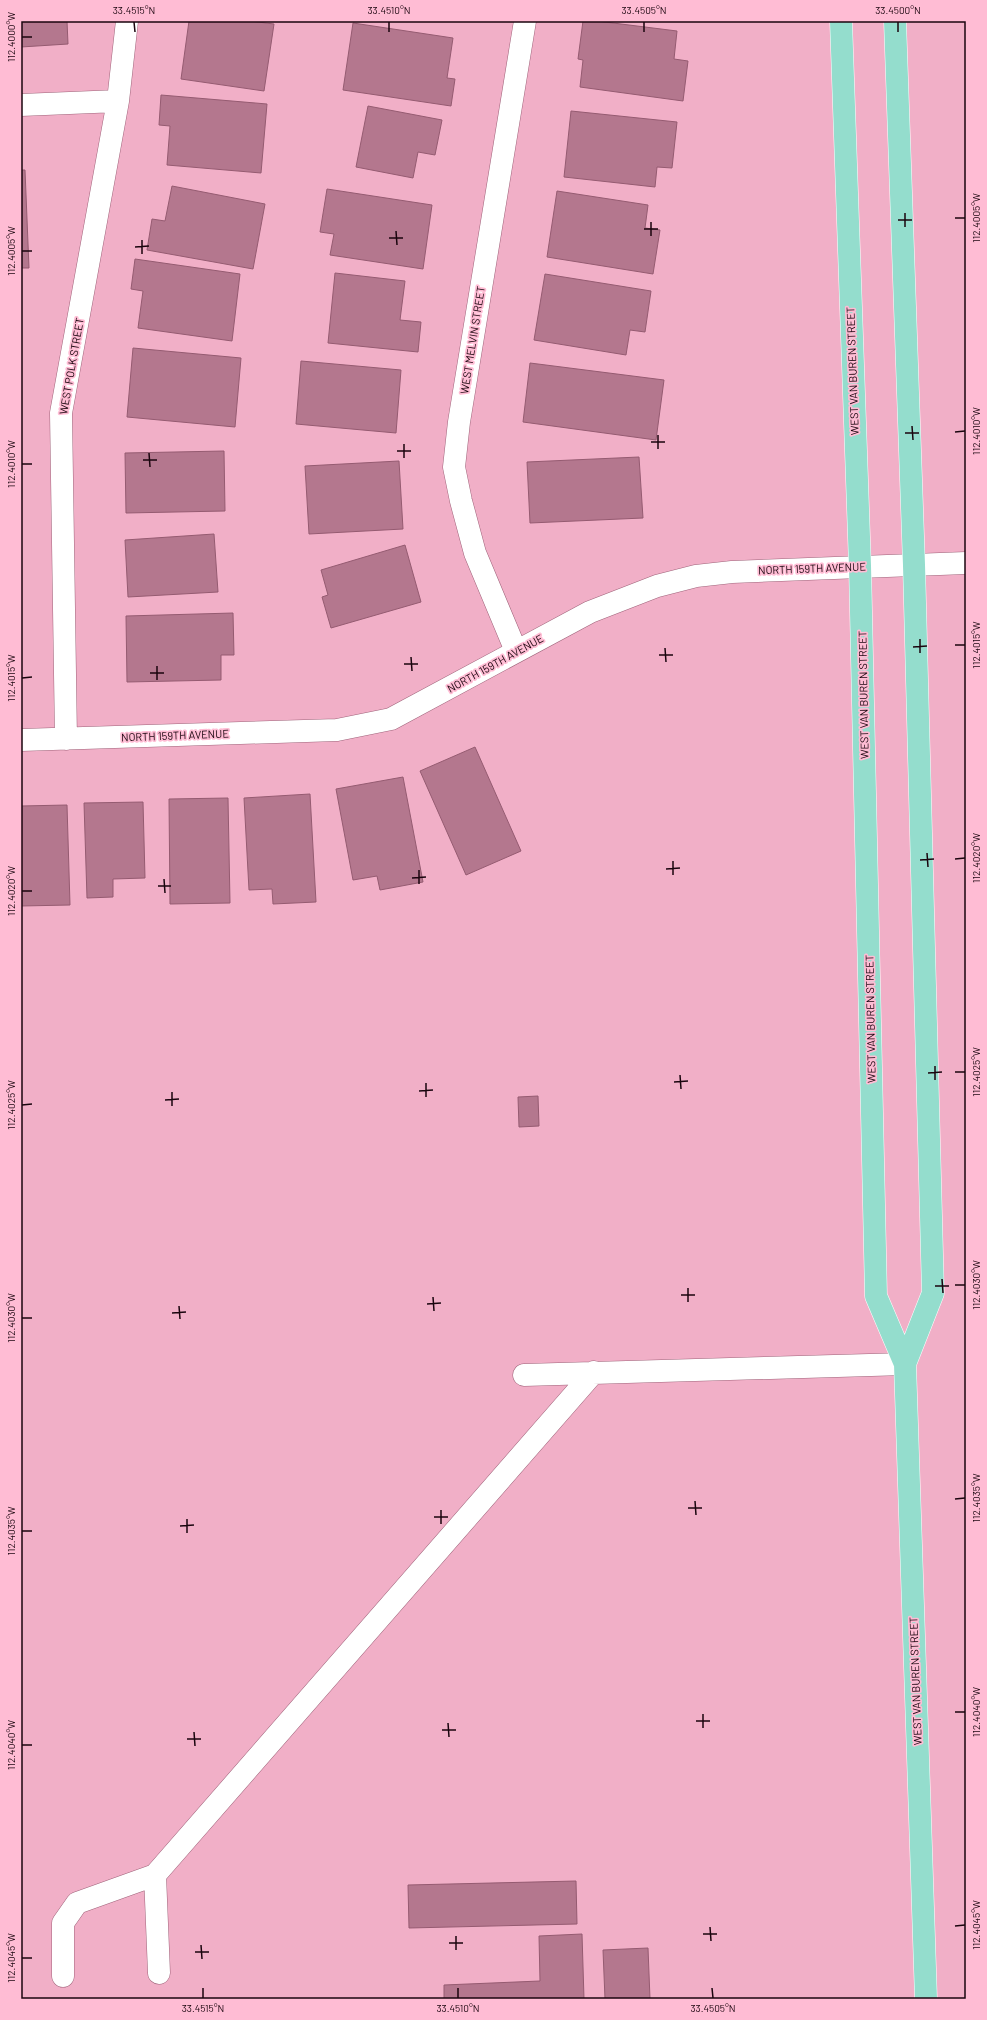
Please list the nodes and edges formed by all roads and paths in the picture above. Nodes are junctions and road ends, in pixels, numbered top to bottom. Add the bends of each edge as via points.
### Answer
1 (127, 21) edge
2 (525, 21) edge
3 (841, 21) edge
4 (895, 21) edge
5 (118, 101) junction
6 (21, 105) edge
7 (966, 563) edge
8 (914, 565) junction
9 (860, 566) junction
10 (516, 651) junction
11 (66, 739) junction
12 (21, 740) edge
13 (905, 1364) junction
14 (594, 1372) junction
15 (524, 1375) dead end
16 (155, 1875) junction
17 (159, 1973) dead end
18 (63, 1976) dead end
19 (926, 1999) edge

1 - 5 street, WEST POLK STREET
2 - 10 street, WEST MELVIN STREET via 459,422 454,467 475,553
3 - 9 main road, WEST VAN BUREN STREET
4 - 8 main road, WEST VAN BUREN STREET
5 - 6 street
5 - 11 street, WEST POLK STREET via 61,413
7 - 8 street, NORTH 159TH AVENUE
8 - 9 street, NORTH 159TH AVENUE
8 - 13 main road, WEST VAN BUREN STREET via 933,1294
9 - 10 street, NORTH 159TH AVENUE via 696,576 657,586 590,612
9 - 13 main road, WEST VAN BUREN STREET via 876,1296
10 - 11 street, NORTH 159TH AVENUE via 391,720 337,730
11 - 12 street, NORTH 159TH AVENUE
13 - 14 street
13 - 19 main road, WEST VAN BUREN STREET
14 - 15 street
14 - 16 street
16 - 17 street
16 - 18 street via 77,1903 63,1923

